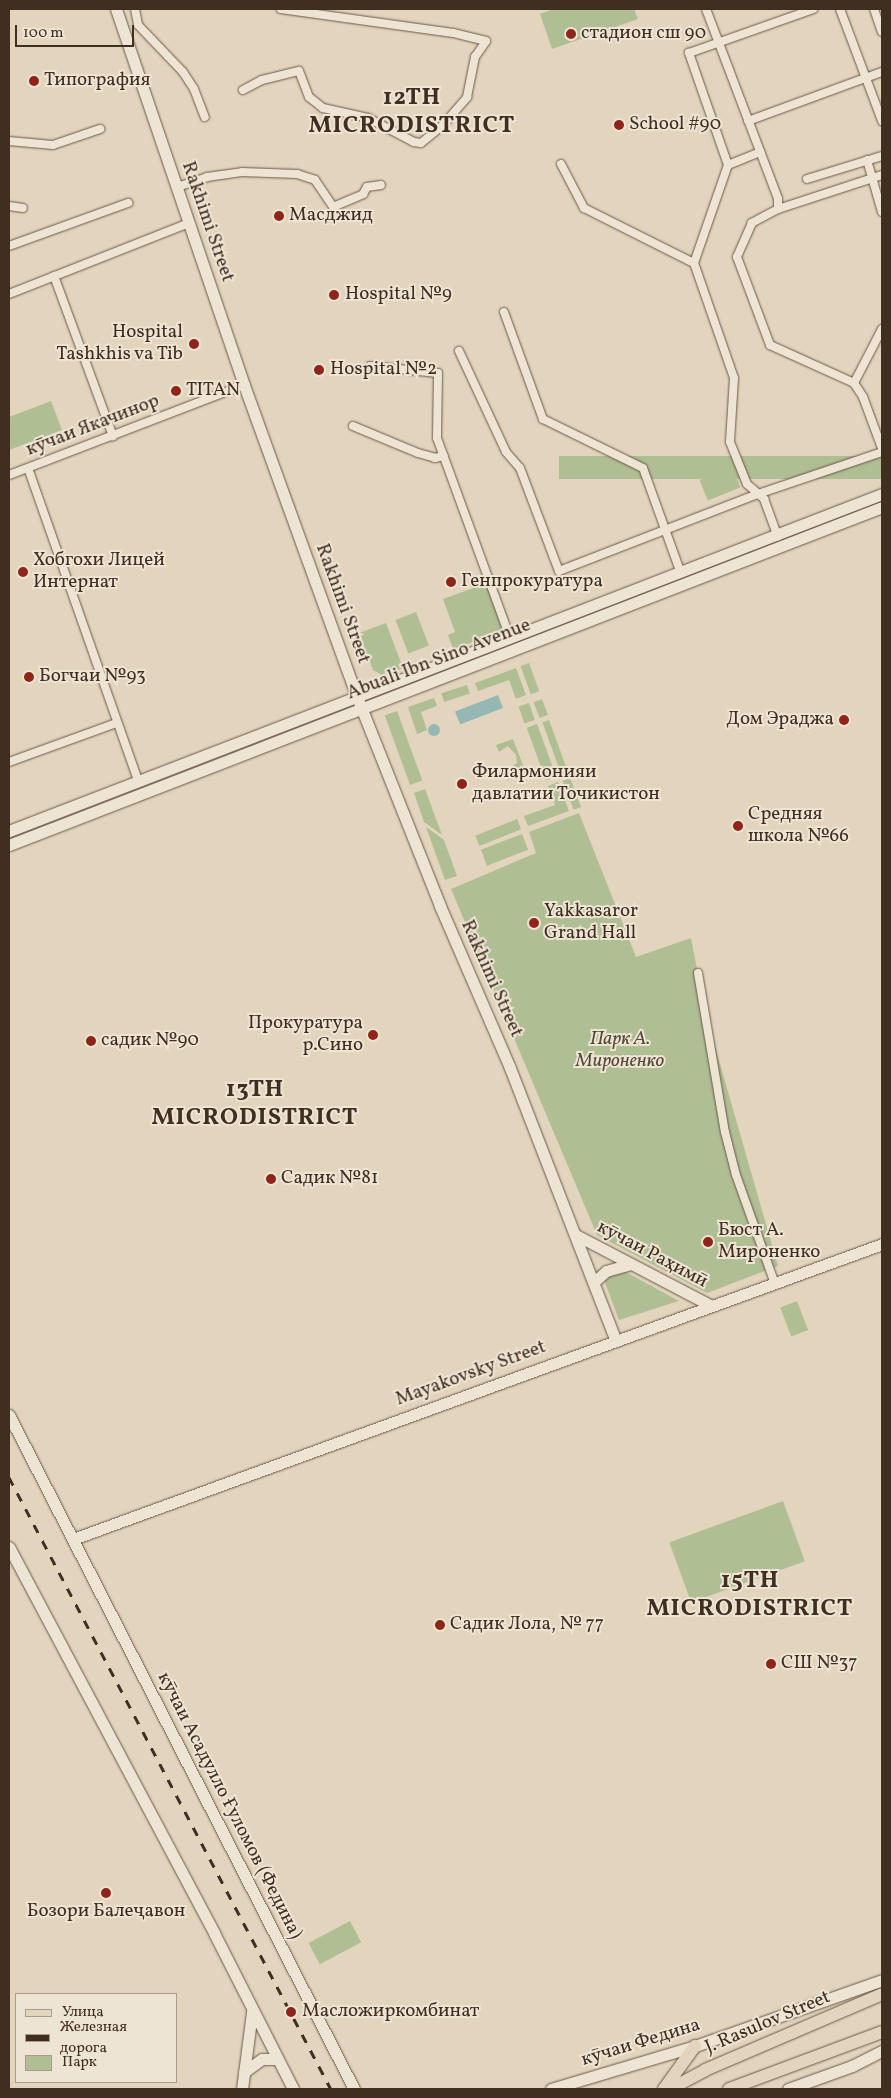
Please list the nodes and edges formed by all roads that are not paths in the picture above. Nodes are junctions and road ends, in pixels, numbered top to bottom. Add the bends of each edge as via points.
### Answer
1 (116, 9) edge
2 (135, 9) edge
3 (282, 9) edge
4 (706, 9) edge
5 (813, 9) edge
6 (840, 9) edge
7 (874, 9) edge
8 (882, 32) edge
9 (718, 43) junction
10 (882, 72) edge
11 (866, 78) junction
12 (243, 90) dead end
13 (205, 117) dead end
14 (882, 120) edge
15 (748, 121) junction
16 (100, 129) dead end
17 (9, 141) edge
18 (760, 152) junction
19 (882, 156) edge
20 (867, 160) junction
21 (561, 164) dead end
22 (728, 165) junction
23 (882, 175) edge
24 (872, 178) junction
25 (807, 179) dead end
26 (381, 185) dead end
27 (177, 187) junction
28 (128, 204) dead end
29 (9, 206) edge
30 (23, 208) dead end
31 (778, 209) junction
32 (882, 212) edge
33 (189, 223) junction
34 (9, 246) edge
35 (694, 263) junction
36 (54, 276) junction
37 (9, 294) edge
38 (504, 312) dead end
39 (882, 329) edge
40 (460, 351) dead end
41 (370, 366) dead end
42 (854, 383) junction
43 (244, 384) junction
44 (353, 426) dead end
45 (113, 436) junction
46 (882, 450) edge
47 (444, 456) junction
48 (28, 468) junction
49 (9, 475) edge
50 (758, 494) junction
51 (882, 494) edge
52 (882, 507) edge
53 (665, 530) junction
54 (777, 534) junction
55 (782, 546) junction
56 (680, 572) junction
57 (510, 637) junction
58 (357, 697) junction
59 (362, 710) junction
60 (117, 723) junction
61 (9, 762) edge
62 (138, 781) junction
63 (9, 831) edge
64 (9, 845) edge
65 (698, 973) dead end
66 (576, 1235) junction
67 (882, 1244) edge
68 (630, 1264) junction
69 (595, 1281) junction
70 (775, 1284) junction
71 (712, 1306) junction
72 (616, 1341) junction
73 (9, 1415) edge
74 (73, 1539) junction
75 (9, 1547) edge
76 (882, 1980) edge
77 (882, 1994) edge
78 (252, 2012) junction
79 (882, 2032) edge
80 (695, 2046) junction
81 (882, 2051) edge
82 (277, 2059) junction
83 (244, 2072) junction
84 (242, 2089) edge
85 (292, 2089) edge
86 (354, 2089) edge
87 (550, 2089) edge
88 (664, 2089) edge
89 (670, 2089) edge
90 (729, 2089) edge
91 (788, 2089) edge

1 - 27 street, Rakhimi Street
2 - 13 street via 138,25 183,72
3 - 12 street via 453,33 486,41 475,57 467,97 443,125 421,143 368,118 323,108 308,97 299,71 262,80
4 - 9 street
5 - 9 street
6 - 11 street
7 - 8 street
9 - 15 street
9 - 22 street via 692,50 689,56
10 - 11 street
11 - 14 street
11 - 15 street
15 - 18 street
16 - 17 street via 53,146
18 - 22 street
18 - 31 street via 778,199
19 - 20 street
20 - 24 street
20 - 25 street
21 - 35 street via 584,208
22 - 35 street
23 - 24 street
24 - 31 street
24 - 32 street
26 - 27 street via 367,187 363,194 333,207 315,180 297,174 242,172 208,176
27 - 33 street, Rakhimi Street
28 - 34 street
29 - 30 street
31 - 42 street via 752,223 737,257 770,345
33 - 36 street
33 - 43 street, Rakhimi Street
35 - 50 street via 734,378 730,442 747,484
36 - 37 street
36 - 45 street
38 - 53 street via 543,419 643,468
39 - 42 street
40 - 53 street via 506,452 520,468 555,568 559,571
41 - 47 street via 438,373 437,438
42 - 46 street via 864,396
43 - 45 street, кӯчаи Якачинор
43 - 58 street, Rakhimi Street
44 - 47 street via 418,453 435,458
45 - 48 street, кӯчаи Якачинор
46 - 50 street
47 - 57 street
48 - 49 street, кӯчаи Якачинор
48 - 60 street
50 - 53 street
50 - 54 street via 764,499
51 - 54 street, Abuali Ibn Sino Avenue
52 - 55 street, Abuali Ibn Sino Avenue
53 - 56 street
54 - 55 street
54 - 56 street, Abuali Ibn Sino Avenue
55 - 59 street, Abuali Ibn Sino Avenue
56 - 57 street, Abuali Ibn Sino Avenue
57 - 58 street, Abuali Ibn Sino Avenue
58 - 59 street, Rakhimi Street
58 - 62 street, Abuali Ibn Sino Avenue
59 - 64 street, Abuali Ibn Sino Avenue
59 - 66 street, Rakhimi Street via 414,851 510,1068
60 - 61 street
60 - 62 street
62 - 63 street, Abuali Ibn Sino Avenue
65 - 70 street via 725,1132 736,1175
66 - 68 street, кӯчаи Раҳимӣ
66 - 69 street, Rakhimi Street
67 - 70 street, Mayakovsky Street
68 - 69 street via 606,1271
68 - 71 street, кӯчаи Раҳимӣ
69 - 72 street, Rakhimi Street
70 - 71 street, Mayakovsky Street
71 - 72 street, Mayakovsky Street
72 - 74 street, Mayakovsky Street
73 - 74 street, кӯчаи Асадулло Ғуломов (Федина)
74 - 86 street, кӯчаи Асадулло Ғуломов (Федина)
75 - 78 street via 210,1924
76 - 80 street, кӯчаи Федина
77 - 89 main road, J. Rasulov Street via 705,2070
78 - 82 street
78 - 83 street
79 - 90 main road
80 - 87 street, кӯчаи Федина
80 - 88 main road
81 - 91 street via 852,2066
82 - 83 street via 262,2059
82 - 85 street
83 - 84 street

